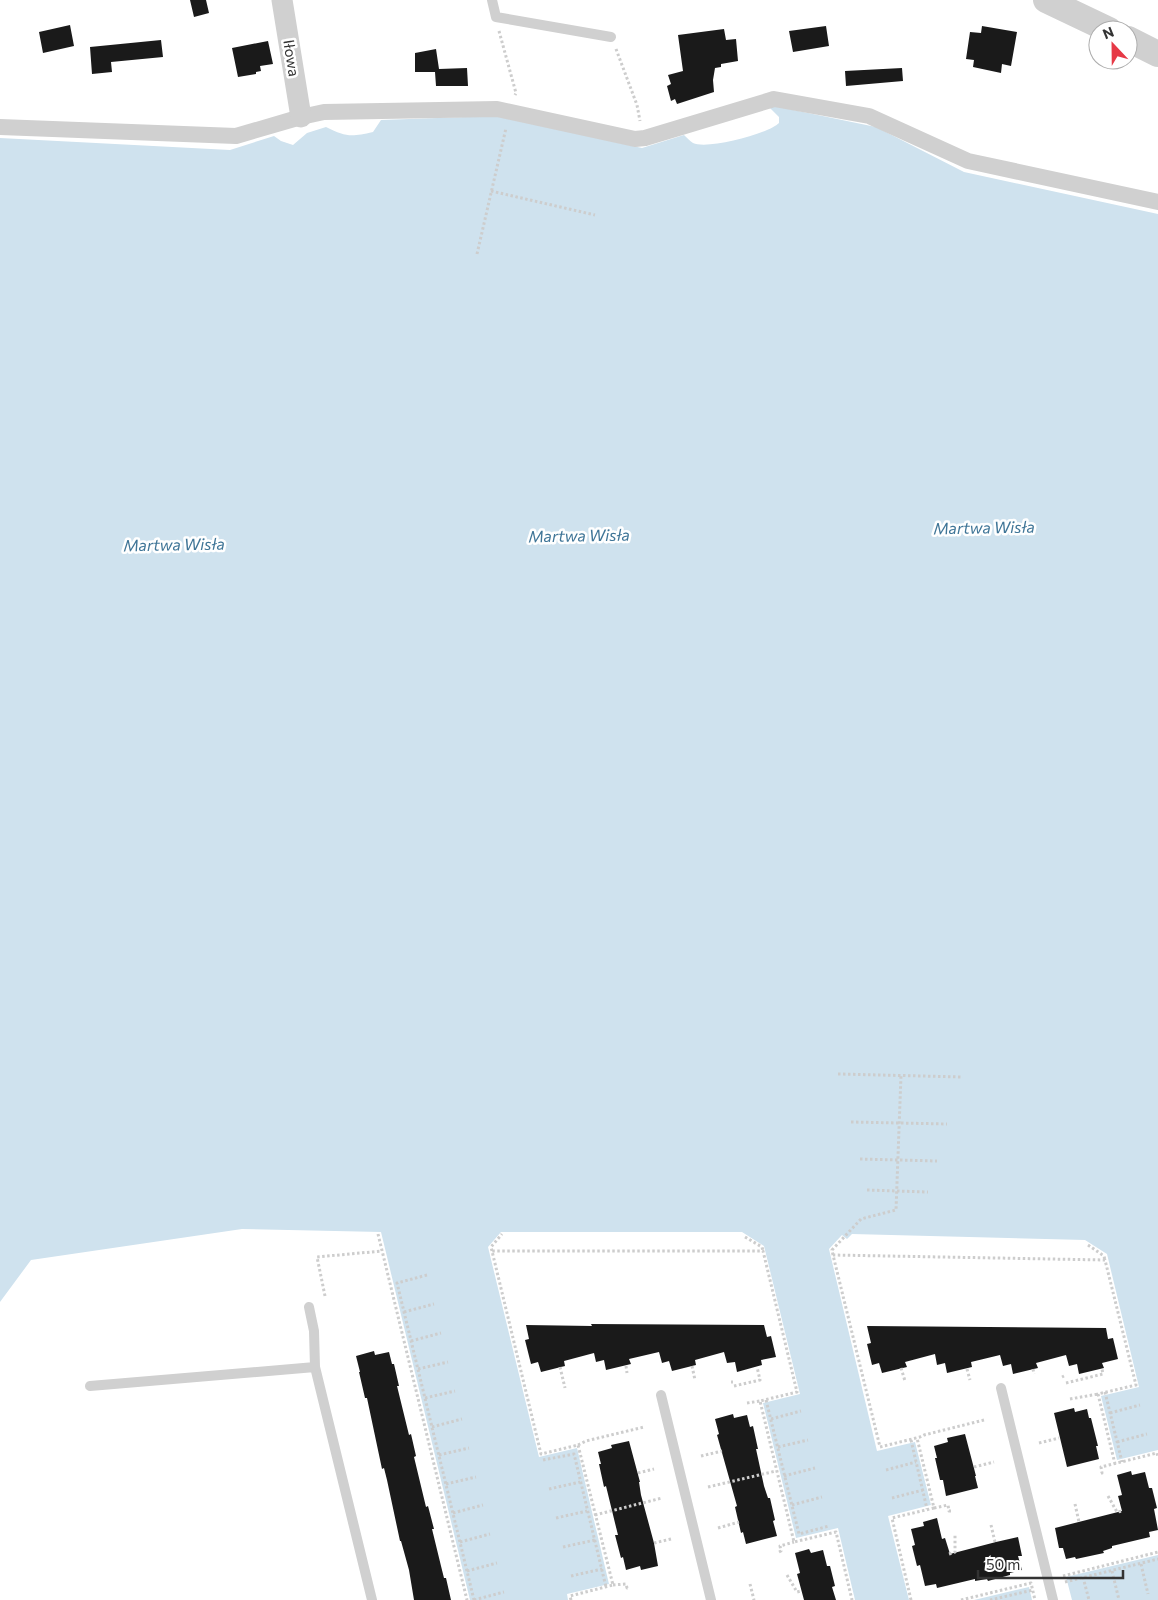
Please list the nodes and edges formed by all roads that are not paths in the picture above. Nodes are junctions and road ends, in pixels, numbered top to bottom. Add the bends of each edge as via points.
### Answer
1 (282, 0) edge
2 (492, 0) edge
3 (1046, 0) edge
4 (1088, 20) edge
5 (611, 37) road end
6 (1138, 44) edge
7 (1158, 54) edge
8 (301, 117) junction
9 (0, 127) edge
10 (1158, 202) edge
11 (310, 1307) dead end
12 (315, 1367) junction
13 (90, 1386) dead end
14 (1001, 1388) dead end
15 (661, 1395) dead end
16 (372, 1600) edge
17 (712, 1600) edge
18 (1053, 1600) edge

1 - 8 street, Iłowa
2 - 5 lane via 496,17
3 - 4 street
6 - 7 street
8 - 9 street via 236,136
8 - 10 street via 324,112 498,109 635,139 774,99 869,116 968,162
11 - 12 lane
12 - 13 lane
12 - 16 lane
14 - 18 lane
15 - 17 lane

